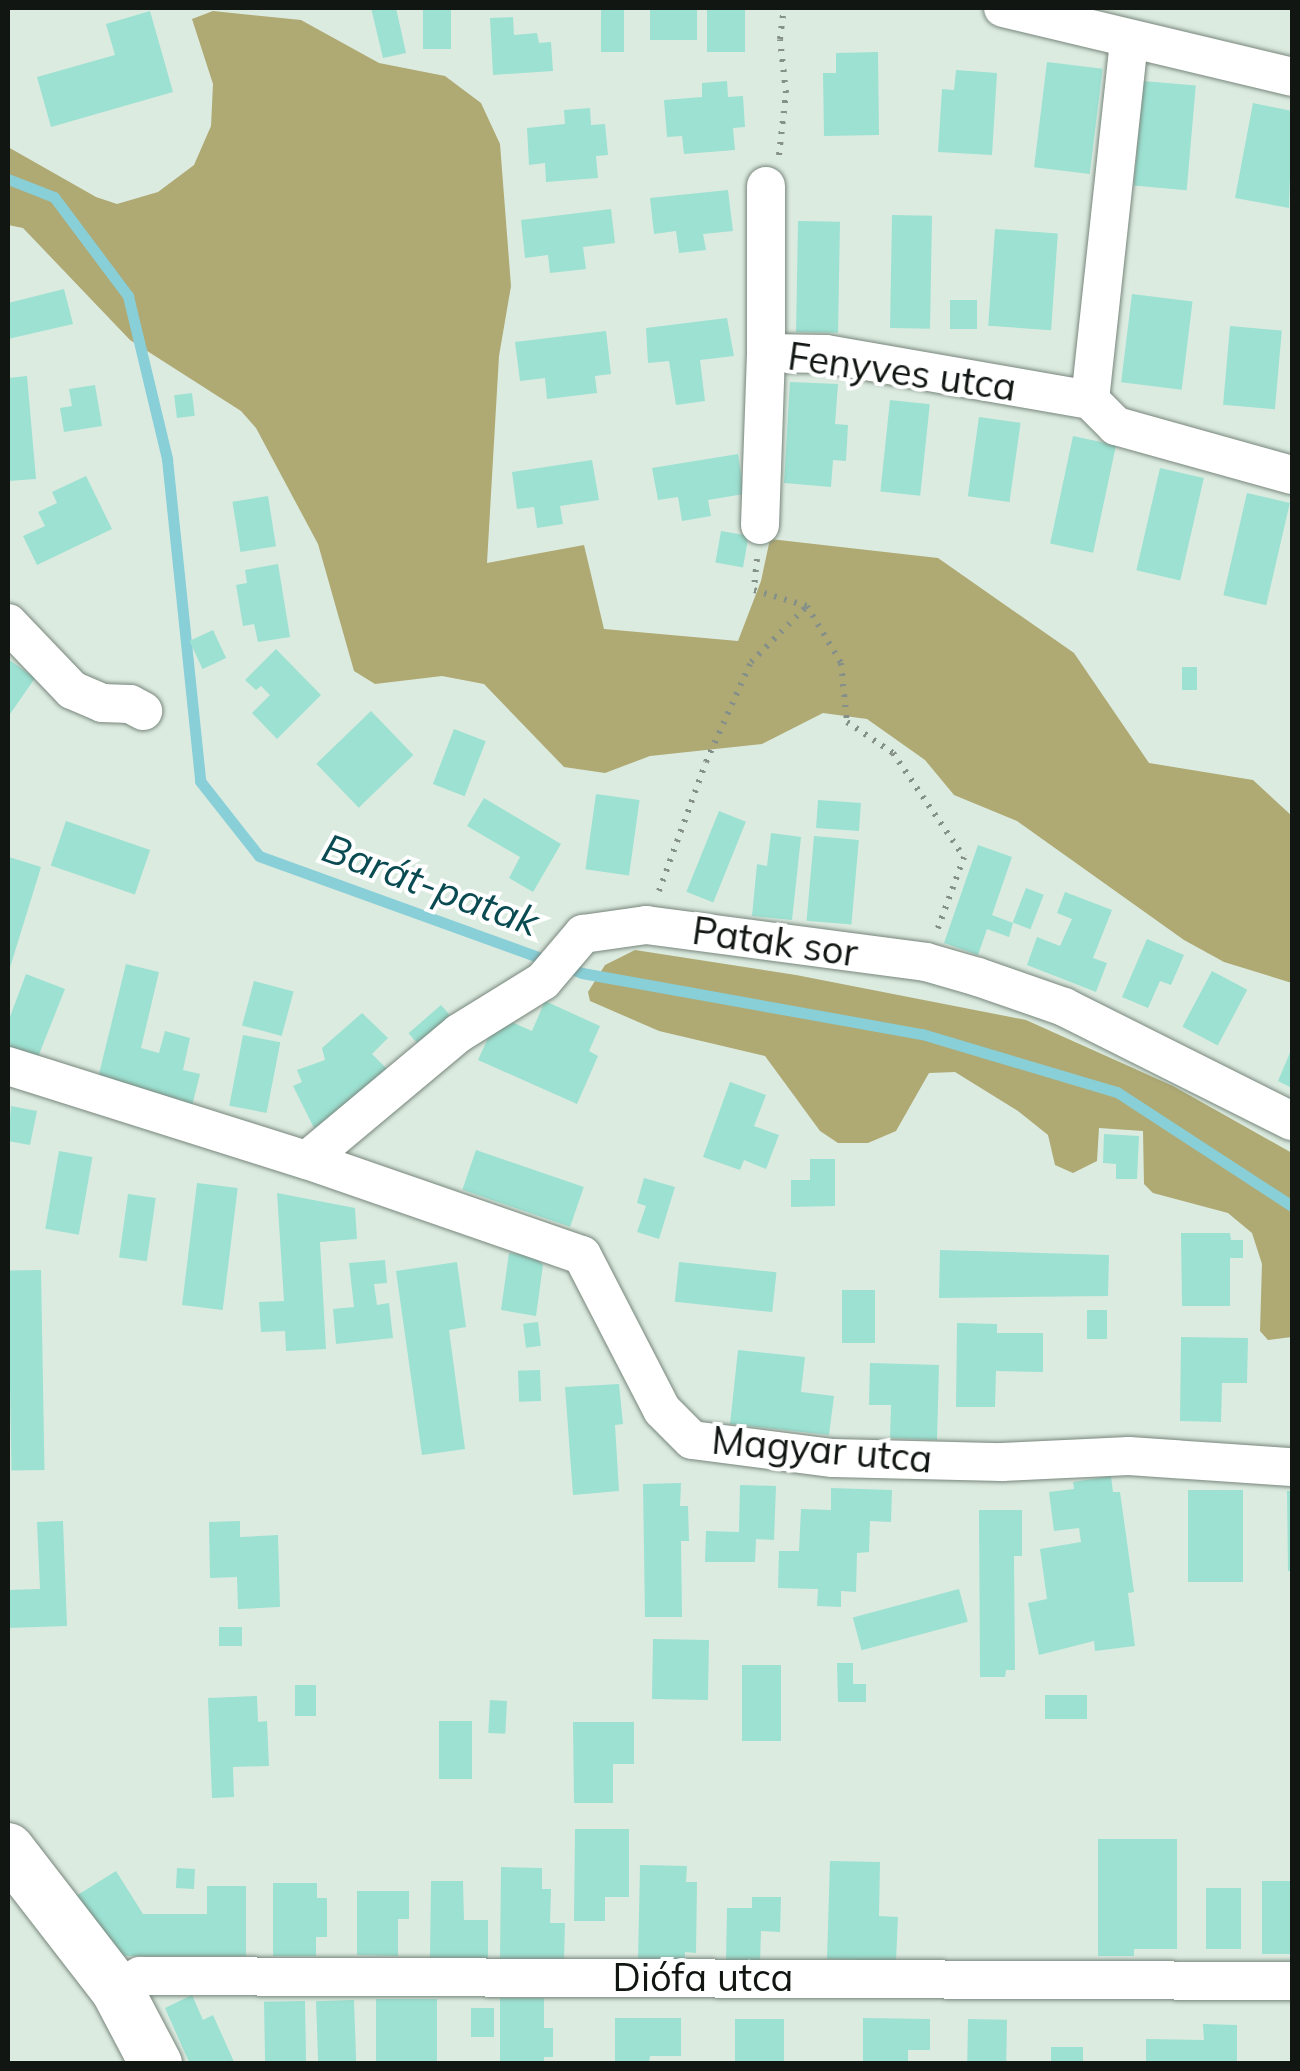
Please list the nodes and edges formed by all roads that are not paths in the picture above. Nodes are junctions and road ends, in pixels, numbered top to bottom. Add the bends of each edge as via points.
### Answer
1 (1004, 8) edge
2 (1093, 15) edge
3 (1130, 41) junction
4 (1292, 77) edge
5 (766, 186) road end
6 (766, 353) junction
7 (1090, 400) junction
8 (1292, 475) edge
9 (760, 525) dead end
10 (8, 623) edge
11 (143, 712) dead end
12 (8, 1066) edge
13 (1292, 1121) edge
14 (307, 1160) junction
15 (1292, 1467) edge
16 (8, 1849) edge
17 (1292, 1982) edge
18 (117, 1990) junction
19 (156, 2064) edge

1 - 2 street
2 - 3 street
3 - 4 street
3 - 7 street
5 - 6 street
6 - 7 street, Fenyves utca via 826,354
6 - 9 street, Fenyves utca
7 - 8 street, Fenyves utca via 1116,426
10 - 11 street via 72,690
12 - 14 street, Magyar utca
13 - 14 street, Patak sor via 1064,1007 926,962 646,925 583,934 542,981 459,1034
14 - 15 street, Magyar utca via 582,1254 662,1410 692,1440 834,1458 1002,1462 1129,1456
16 - 18 main road
17 - 18 street, Diófa utca via 140,1976
18 - 19 main road

